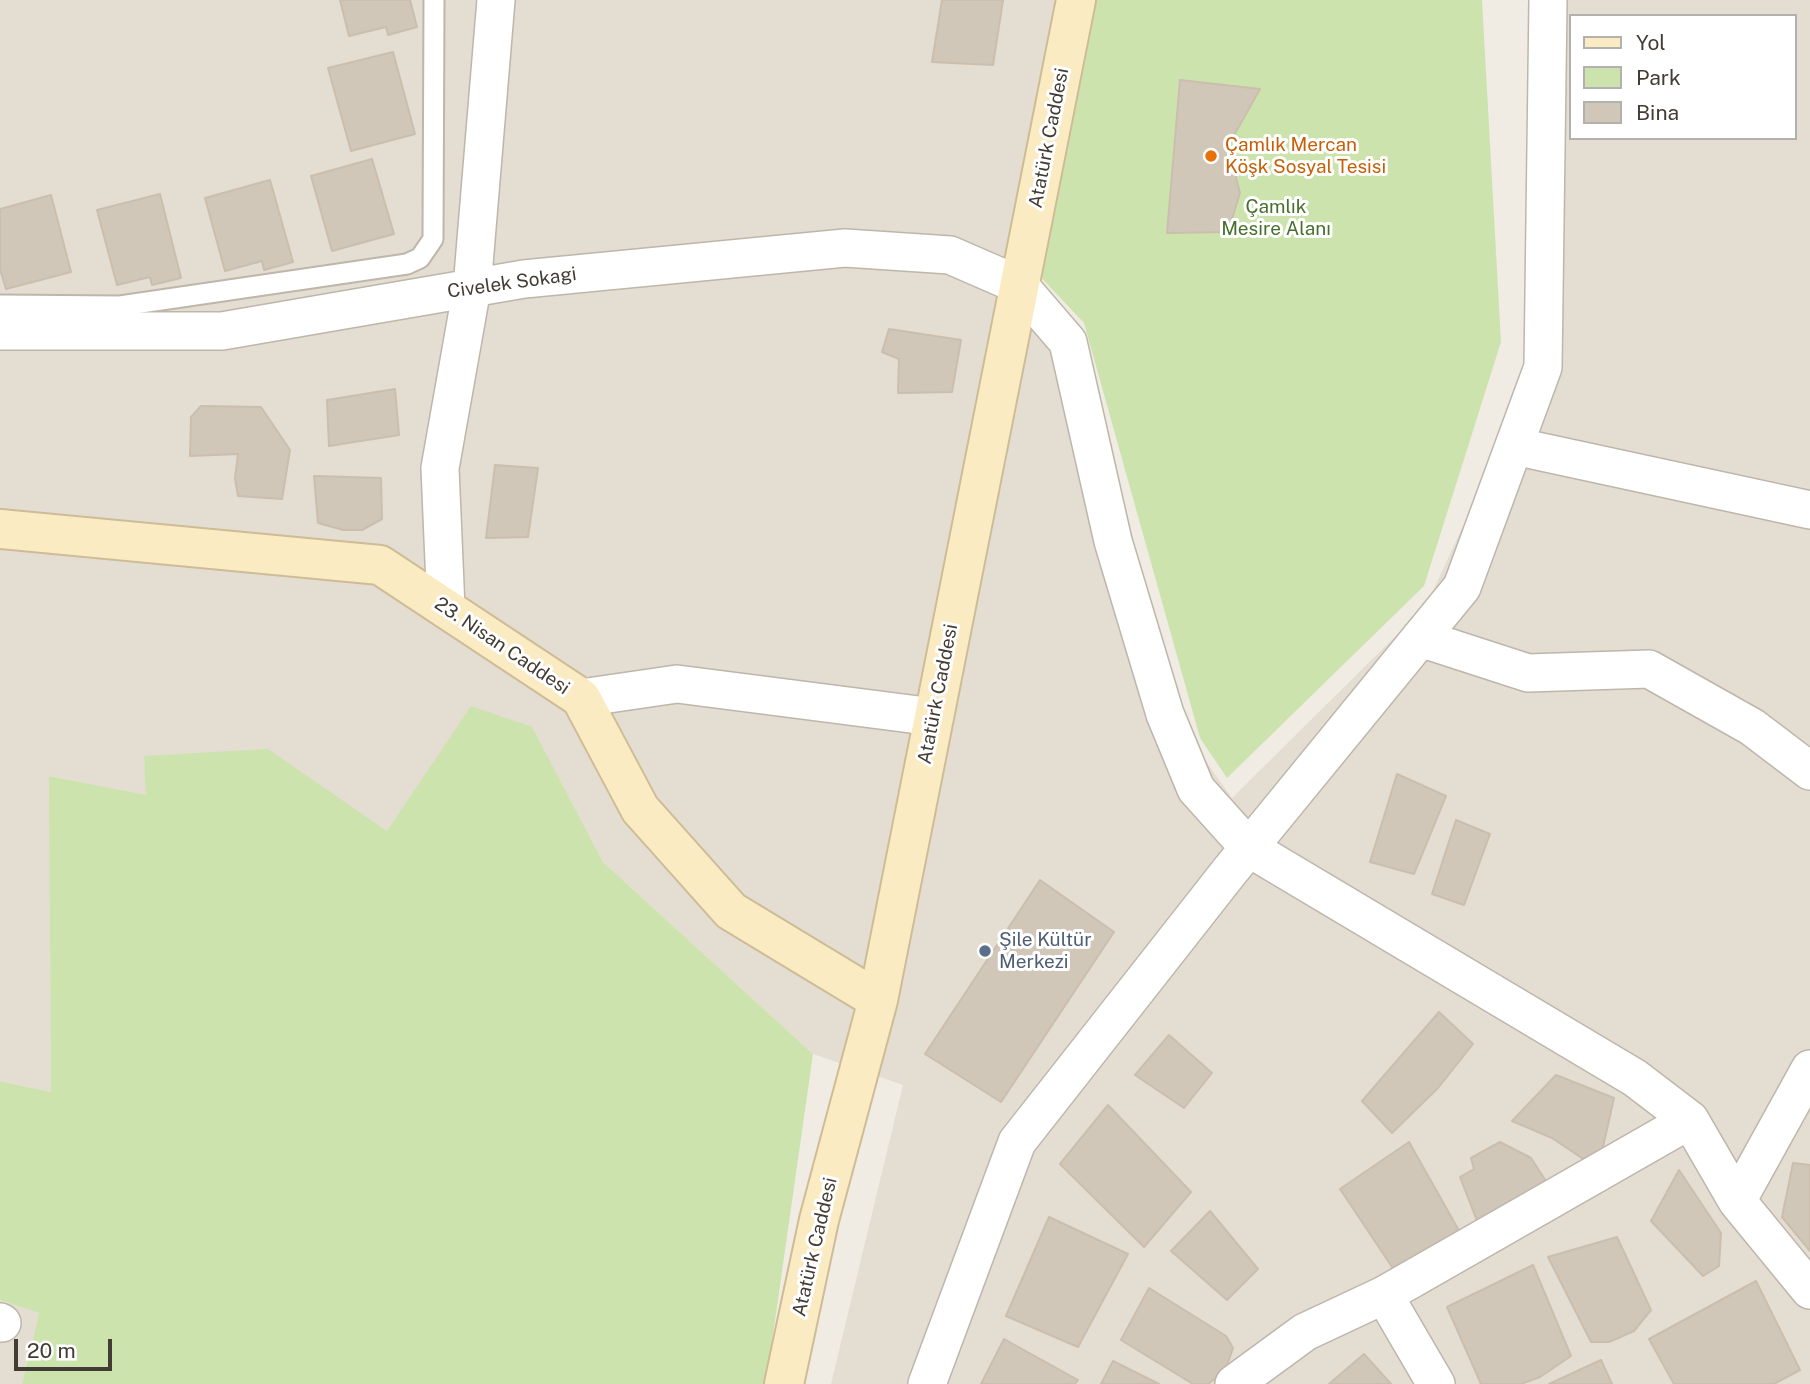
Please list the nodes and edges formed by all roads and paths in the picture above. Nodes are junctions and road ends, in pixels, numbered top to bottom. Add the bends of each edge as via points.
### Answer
1 (434, 0) edge
2 (496, 0) edge
3 (1076, 0) edge
4 (1548, 0) edge
5 (1019, 285) junction
6 (472, 288) junction
7 (0, 305) edge
8 (0, 331) edge
9 (1514, 446) junction
10 (1810, 510) edge
11 (0, 529) edge
12 (446, 609) junction
13 (1420, 638) junction
14 (581, 698) junction
15 (934, 717) junction
16 (1810, 771) edge
17 (1249, 848) junction
18 (877, 1000) junction
19 (1810, 1069) edge
20 (1690, 1120) junction
21 (1737, 1201) junction
22 (1810, 1290) edge
23 (1384, 1295) junction
24 (784, 1384) edge
25 (927, 1384) edge
26 (1234, 1384) edge
27 (1436, 1384) edge

1 - 7 lane via 433,239 421,258 120,306
2 - 6 street
3 - 5 street, Atatürk Caddesi
4 - 9 street via 1544,367
5 - 6 street, Civelek Sokagi via 950,255 845,248
5 - 15 street, Atatürk Caddesi
5 - 17 street via 1068,342 1112,541 1166,715 1191,777 1196,789
6 - 8 street, Civelek Sokagi via 222,331
6 - 12 street via 440,468
9 - 10 street
9 - 13 street via 1462,587
11 - 12 street, 23. Nisan Caddesi via 380,565
12 - 14 street, 23. Nisan Caddesi
13 - 16 street via 1528,673 1649,669 1752,727
13 - 17 street
14 - 15 street via 677,684
14 - 18 street, 23. Nisan Caddesi via 640,809 731,911
15 - 18 street, Atatürk Caddesi
17 - 20 street via 1635,1078
17 - 25 street via 1017,1142
18 - 24 street, Atatürk Caddesi via 819,1220
19 - 21 street
20 - 21 street
20 - 23 street
21 - 22 street
23 - 26 street via 1305,1332
23 - 27 street

